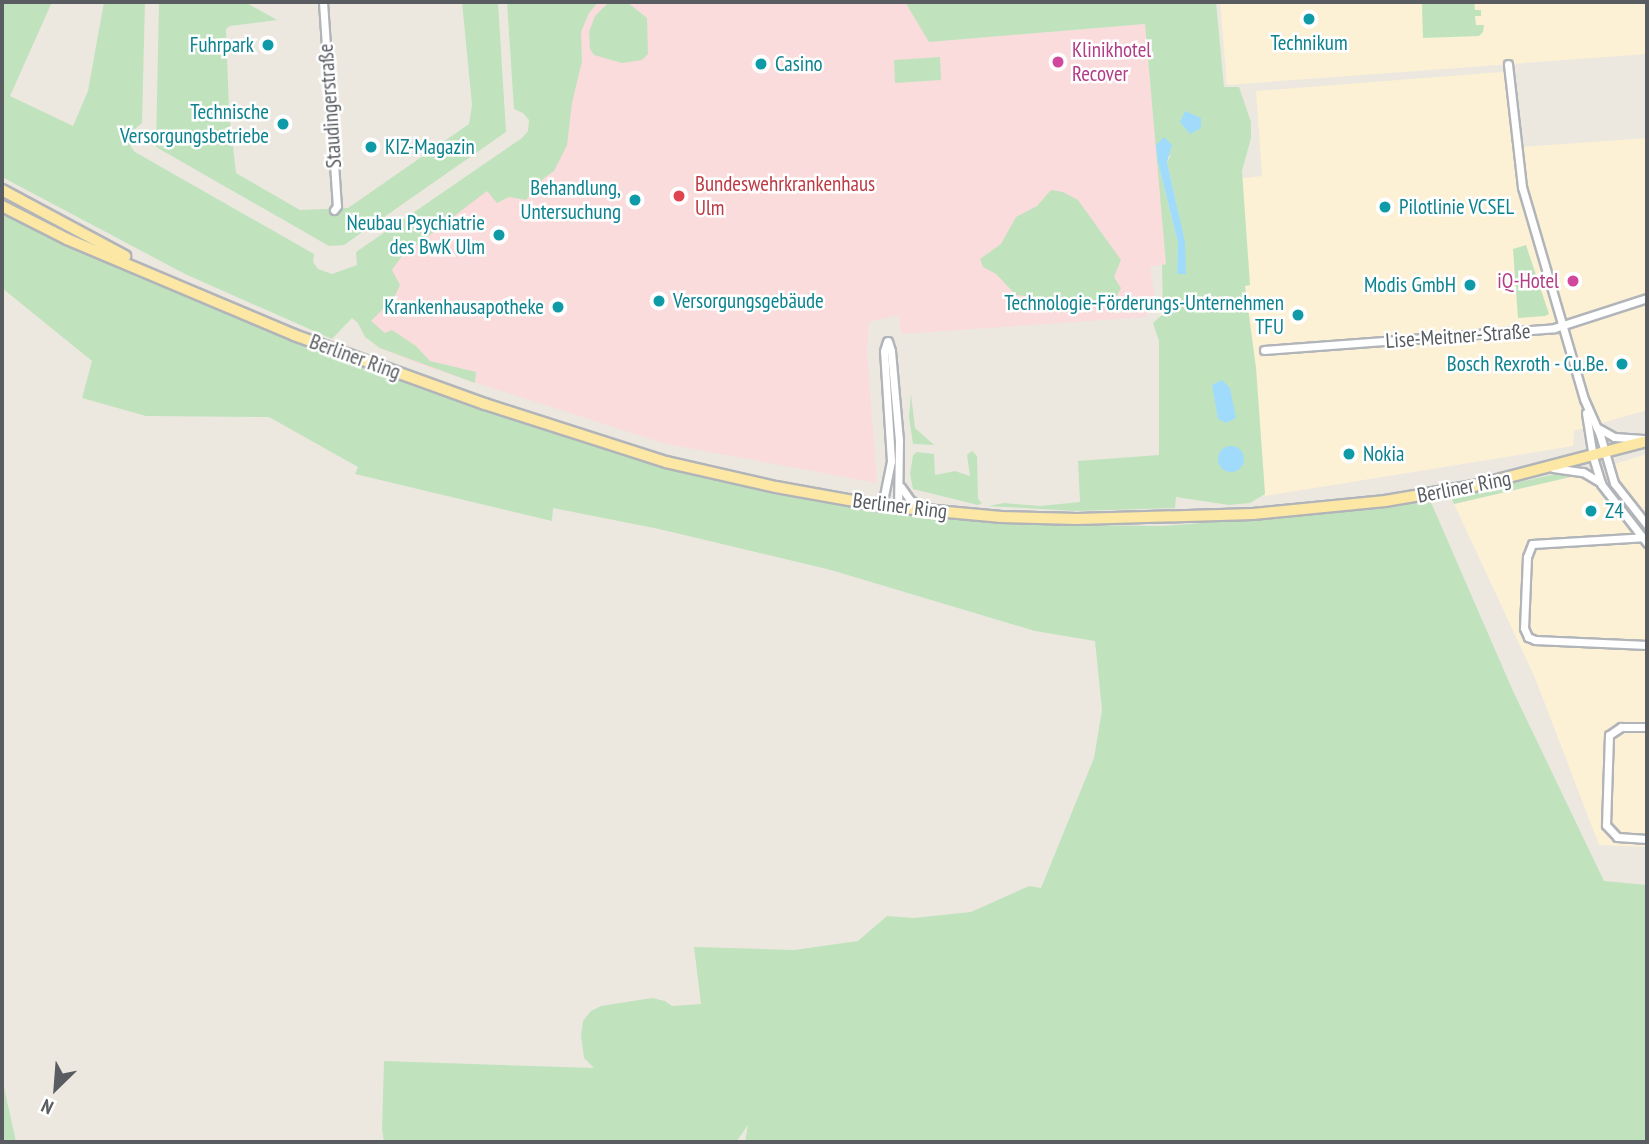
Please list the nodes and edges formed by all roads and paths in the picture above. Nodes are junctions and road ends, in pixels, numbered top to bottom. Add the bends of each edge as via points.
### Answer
1 (323, 2) edge
2 (1508, 64) dead end
3 (2, 190) edge
4 (2, 206) edge
5 (334, 210) dead end
6 (180, 285) junction
7 (1647, 298) edge
8 (1563, 326) junction
9 (1264, 350) dead end
10 (1584, 399) junction
11 (1595, 425) junction
12 (1647, 440) edge
13 (1605, 454) junction
14 (1593, 457) junction
15 (1552, 468) junction
16 (1601, 484) junction
17 (901, 485) junction
18 (882, 506) junction
19 (898, 508) junction
20 (925, 510) junction
21 (1647, 525) edge
22 (1646, 539) edge
23 (1647, 645) edge
24 (1647, 727) edge
25 (1647, 839) edge

1 - 5 street, Staudingerstraße
2 - 8 street via 1520,178
3 - 6 main road, Berliner Ring
4 - 6 main road, Berliner Ring
6 - 18 main road, Berliner Ring via 294,335 559,429 667,462
7 - 8 street, Lise-Meitner-Straße
8 - 9 street, Lise-Meitner-Straße
8 - 10 street
10 - 11 street
10 - 14 street
11 - 12 street via 1614,437
11 - 13 street
12 - 13 main road, Berliner Ring
13 - 14 main road, Berliner Ring
13 - 21 street via 1619,491
14 - 15 main road, Berliner Ring
14 - 16 street
15 - 16 street via 1579,471
15 - 20 main road, Berliner Ring via 1385,501 1209,517 1077,519
16 - 22 street
17 - 18 street via 888,341 884,351 891,461
17 - 19 street
17 - 20 street via 910,500
18 - 19 main road, Berliner Ring
19 - 20 main road, Berliner Ring
22 - 23 street via 1538,542 1530,546 1524,628 1528,637 1538,640
24 - 25 street via 1621,727 1611,732 1606,789 1608,831 1617,837

